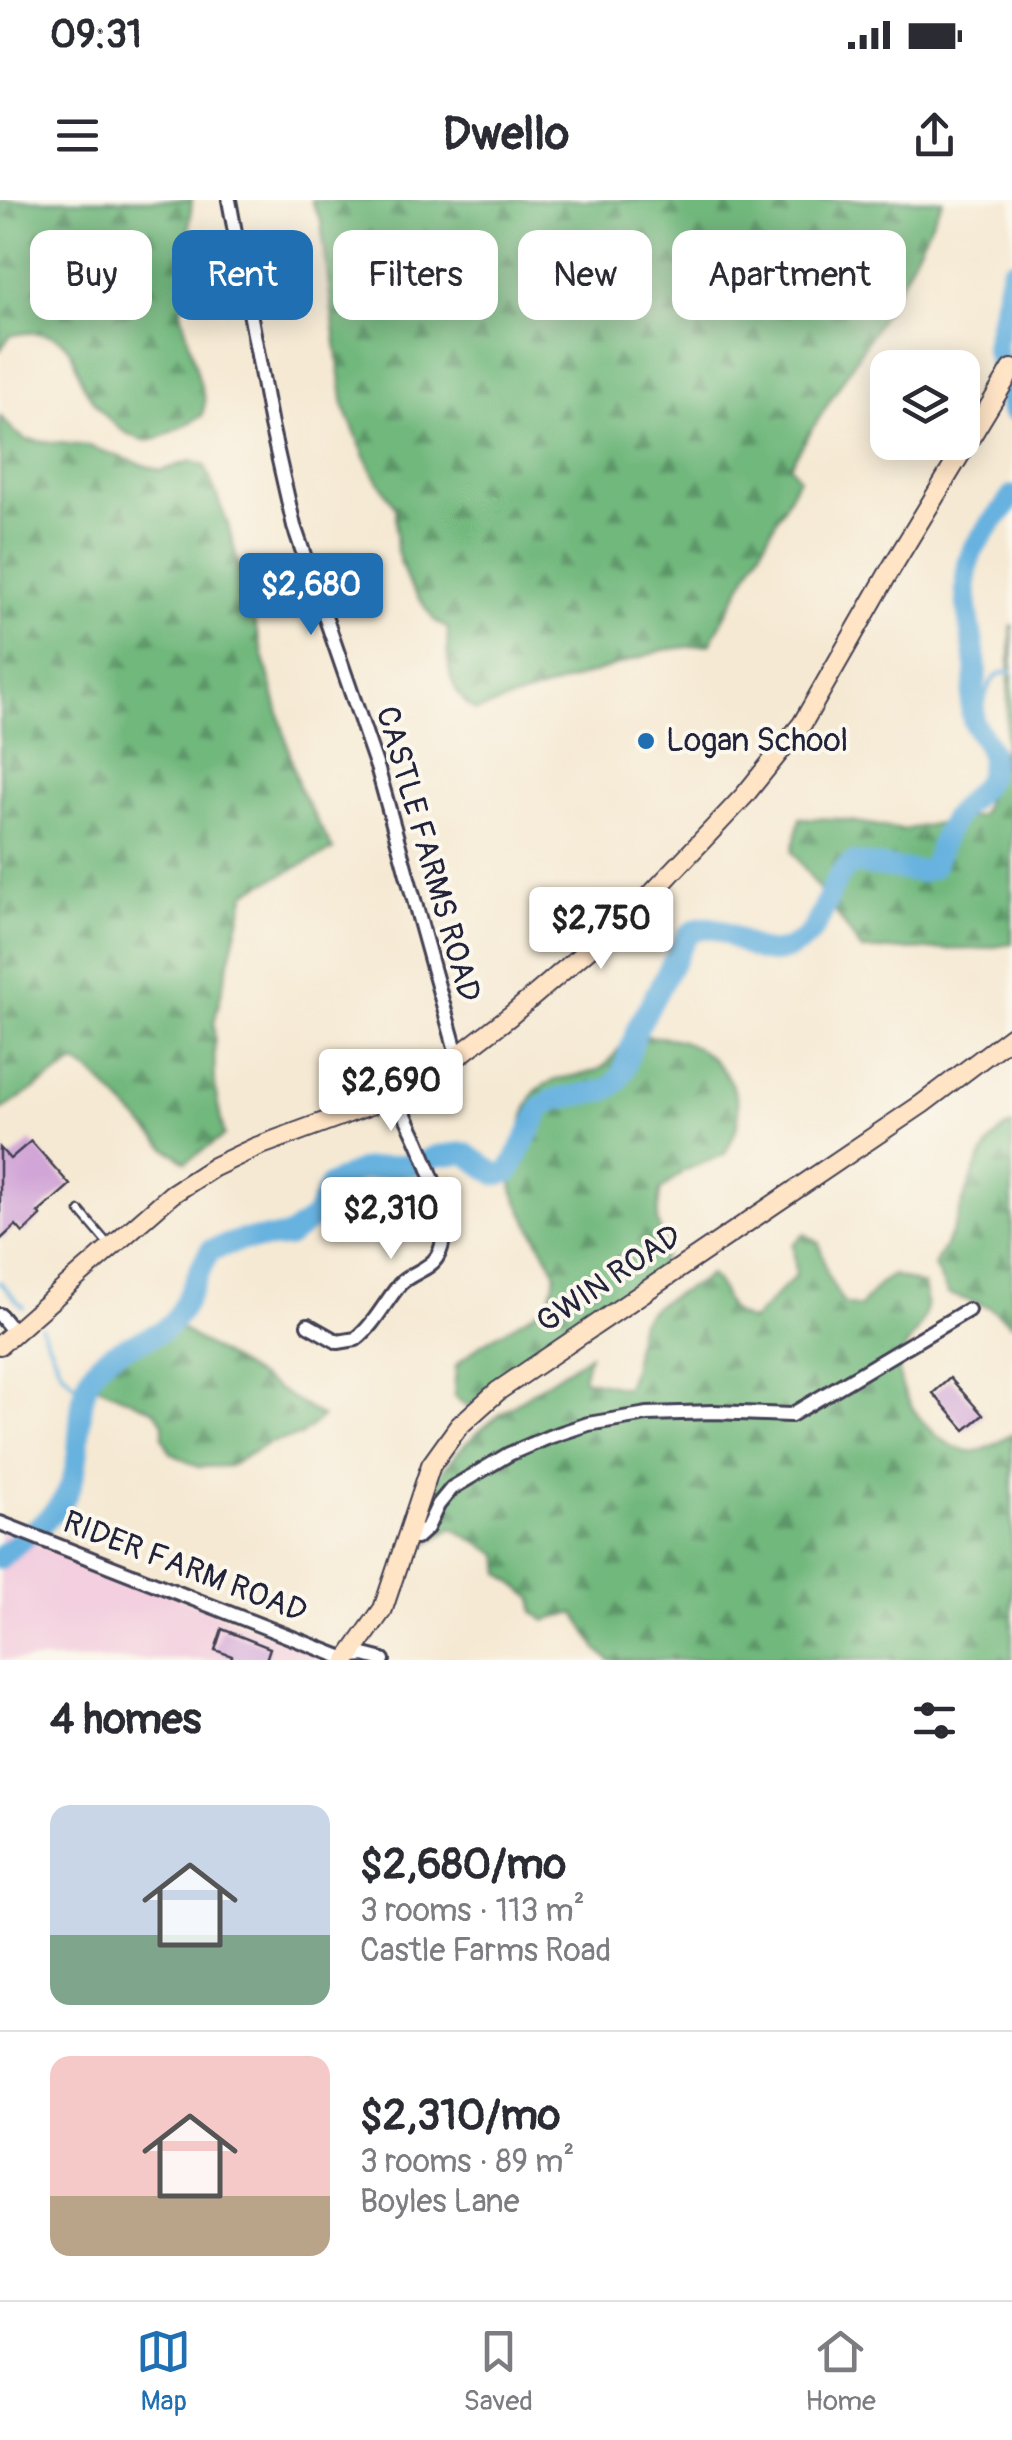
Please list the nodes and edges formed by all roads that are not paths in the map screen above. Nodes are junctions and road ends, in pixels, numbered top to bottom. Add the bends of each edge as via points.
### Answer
1 (229, 200) edge
2 (1006, 380) edge
3 (1012, 1036) edge
4 (458, 1058) junction
5 (394, 1096) junction
6 (80, 1211) dead end
7 (110, 1246) junction
8 (968, 1310) dead end
9 (0, 1316) edge
10 (308, 1325) dead end
11 (14, 1332) junction
12 (0, 1346) edge
13 (0, 1523) edge
14 (407, 1538) junction
15 (349, 1658) edge
16 (383, 1660) edge

1 - 4 street, CASTLE FARMS ROAD via 294,526 378,770
2 - 4 main road via 818,701 772,764 634,912
3 - 14 main road, GWIN ROAD via 477,1408 431,1465
4 - 5 main road
5 - 7 main road via 214,1167
5 - 10 street via 445,1224 443,1244 356,1338 338,1342
6 - 7 lane
7 - 11 main road
8 - 14 street via 790,1414 646,1414 549,1437 452,1488 427,1528
9 - 11 street
11 - 12 main road
13 - 15 street, RIDER FARM ROAD
14 - 15 main road, GWIN ROAD via 383,1609
15 - 16 street, RIDER FARM ROAD

